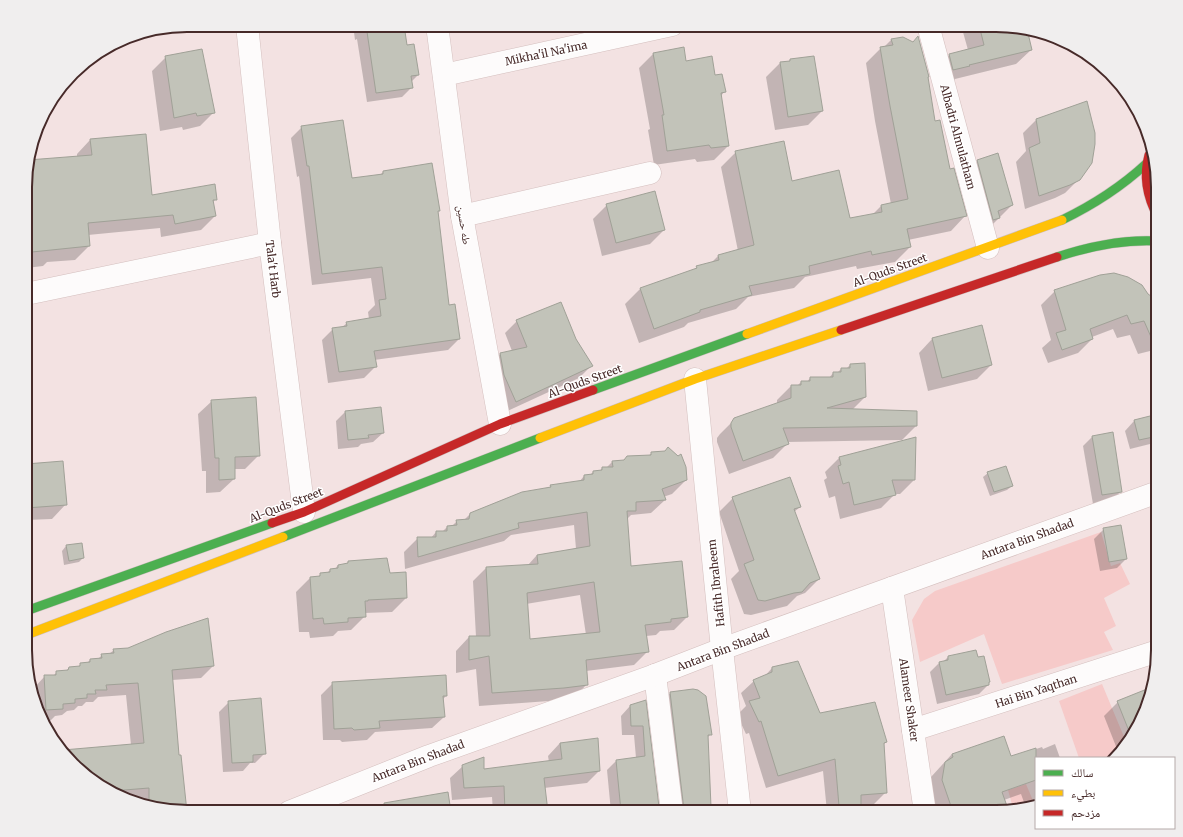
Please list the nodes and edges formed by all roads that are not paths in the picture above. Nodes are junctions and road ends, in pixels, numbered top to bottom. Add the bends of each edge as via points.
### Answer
1 (248, 32) edge
2 (438, 32) edge
3 (640, 32) edge
4 (930, 32) edge
5 (444, 75) junction
6 (1148, 158) edge
7 (1146, 164) junction
8 (650, 173) dead end
9 (1151, 203) edge
10 (462, 216) junction
11 (1151, 241) edge
12 (270, 243) junction
13 (988, 248) junction
14 (32, 293) edge
15 (696, 379) junction
16 (500, 424) junction
17 (1151, 495) edge
18 (304, 512) junction
19 (892, 588) junction
20 (32, 609) edge
21 (32, 633) edge
22 (722, 649) junction
23 (1151, 653) edge
24 (655, 675) junction
25 (913, 730) junction
26 (306, 805) edge
27 (671, 805) edge
28 (739, 805) edge
29 (924, 805) edge

1 - 12 street, Tala't Harb
2 - 5 street, طه حسين
3 - 5 street, Mikha'il Na'ima
4 - 13 street, Albadri Almulatham
5 - 10 street, طه حسين
6 - 7 main road
7 - 9 main road via 1146,187
7 - 13 main road, Al-Quds Street via 1116,191 1081,212
8 - 10 street
10 - 16 street, طه حسين
11 - 15 main road via 1120,240 1080,249
12 - 14 street
12 - 18 street, Tala't Harb
13 - 16 main road, Al-Quds Street
15 - 21 main road
15 - 22 street, Hafith Ibraheem
16 - 18 main road, Al-Quds Street
17 - 19 street, Antara Bin Shadad
18 - 20 main road, Al-Quds Street
19 - 22 street, Antara Bin Shadad
19 - 25 street, Alameer Shaker
22 - 24 street, Antara Bin Shadad
22 - 28 street, Hafith Ibraheem
23 - 25 street, Hai Bin Yaqthan
24 - 26 street, Antara Bin Shadad via 428,756
24 - 27 street
25 - 29 street, Alameer Shaker

